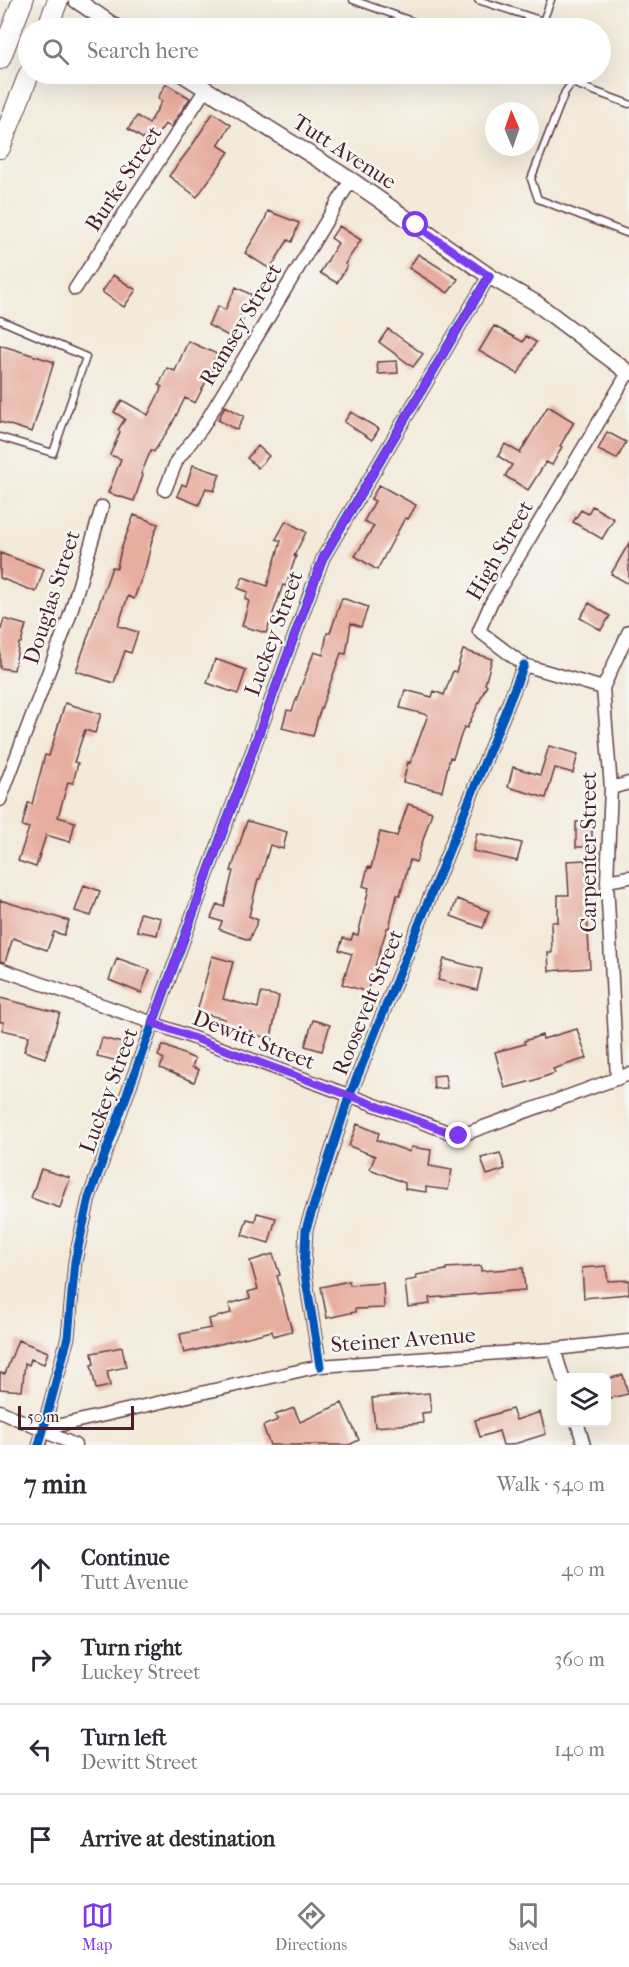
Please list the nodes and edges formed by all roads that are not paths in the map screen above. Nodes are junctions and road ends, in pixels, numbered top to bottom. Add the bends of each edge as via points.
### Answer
1 (23, 0) edge
2 (58, 0) edge
3 (76, 0) edge
4 (353, 0) edge
5 (478, 0) edge
6 (551, 0) edge
7 (51, 18) edge
8 (102, 18) edge
9 (403, 18) edge
10 (524, 18) edge
11 (545, 18) edge
12 (0, 59) edge
13 (25, 84) edge
14 (196, 84) edge
15 (571, 84) edge
16 (575, 84) edge
17 (205, 90) junction
18 (629, 104) edge
19 (0, 148) edge
20 (351, 180) junction
21 (629, 234) edge
22 (489, 276) junction
23 (75, 289) dead end
24 (0, 320) edge
25 (628, 373) edge
26 (0, 437) edge
27 (165, 490) dead end
28 (102, 507) dead end
29 (629, 631) edge
30 (524, 664) junction
31 (603, 688) junction
32 (629, 783) edge
33 (611, 788) junction
34 (0, 800) edge
35 (629, 877) edge
36 (607, 880) junction
37 (0, 969) edge
38 (153, 1023) junction
39 (623, 1076) edge
40 (349, 1097) junction
41 (629, 1341) edge
42 (554, 1349) junction
43 (320, 1366) junction
44 (562, 1373) edge
45 (0, 1411) edge
46 (579, 1427) edge
47 (44, 1429) junction
48 (39, 1445) edge
49 (75, 1445) edge
50 (584, 1445) edge

1 - 12 main road
2 - 7 main road
3 - 8 street
4 - 9 lane
5 - 10 lane
6 - 11 lane
13 - 19 main road
14 - 17 street, Tutt Avenue
15 - 21 lane via 531,179 538,199
16 - 18 lane
17 - 20 street, Tutt Avenue
17 - 23 street, Burke Street
20 - 22 street, Tutt Avenue
20 - 27 street, Ramsey Street via 202,428 177,460
22 - 25 street, Tutt Avenue via 536,303
22 - 38 street, Luckey Street via 323,558
24 - 26 lane via 86,357 53,453
25 - 30 street, High Street via 491,603 479,631
28 - 34 street, Douglas Street via 69,618
29 - 31 street, Carpenter Street
30 - 31 street, High Street
30 - 40 street, Roosevelt Street
31 - 33 street, Carpenter Street
32 - 33 street
33 - 36 street, Carpenter Street
35 - 36 street
36 - 39 street, Carpenter Street
37 - 38 street, Dewitt Street
38 - 40 street, Dewitt Street
38 - 47 street, Luckey Street via 89,1198 75,1261 68,1337
39 - 40 street, Dewitt Street via 459,1136
40 - 43 street, Roosevelt Street via 306,1229 304,1268
41 - 42 street, Steiner Avenue
42 - 43 street, Steiner Avenue
42 - 44 street
43 - 47 street, Steiner Avenue
45 - 47 street
46 - 50 street
47 - 48 street, Luckey Street
47 - 49 street

